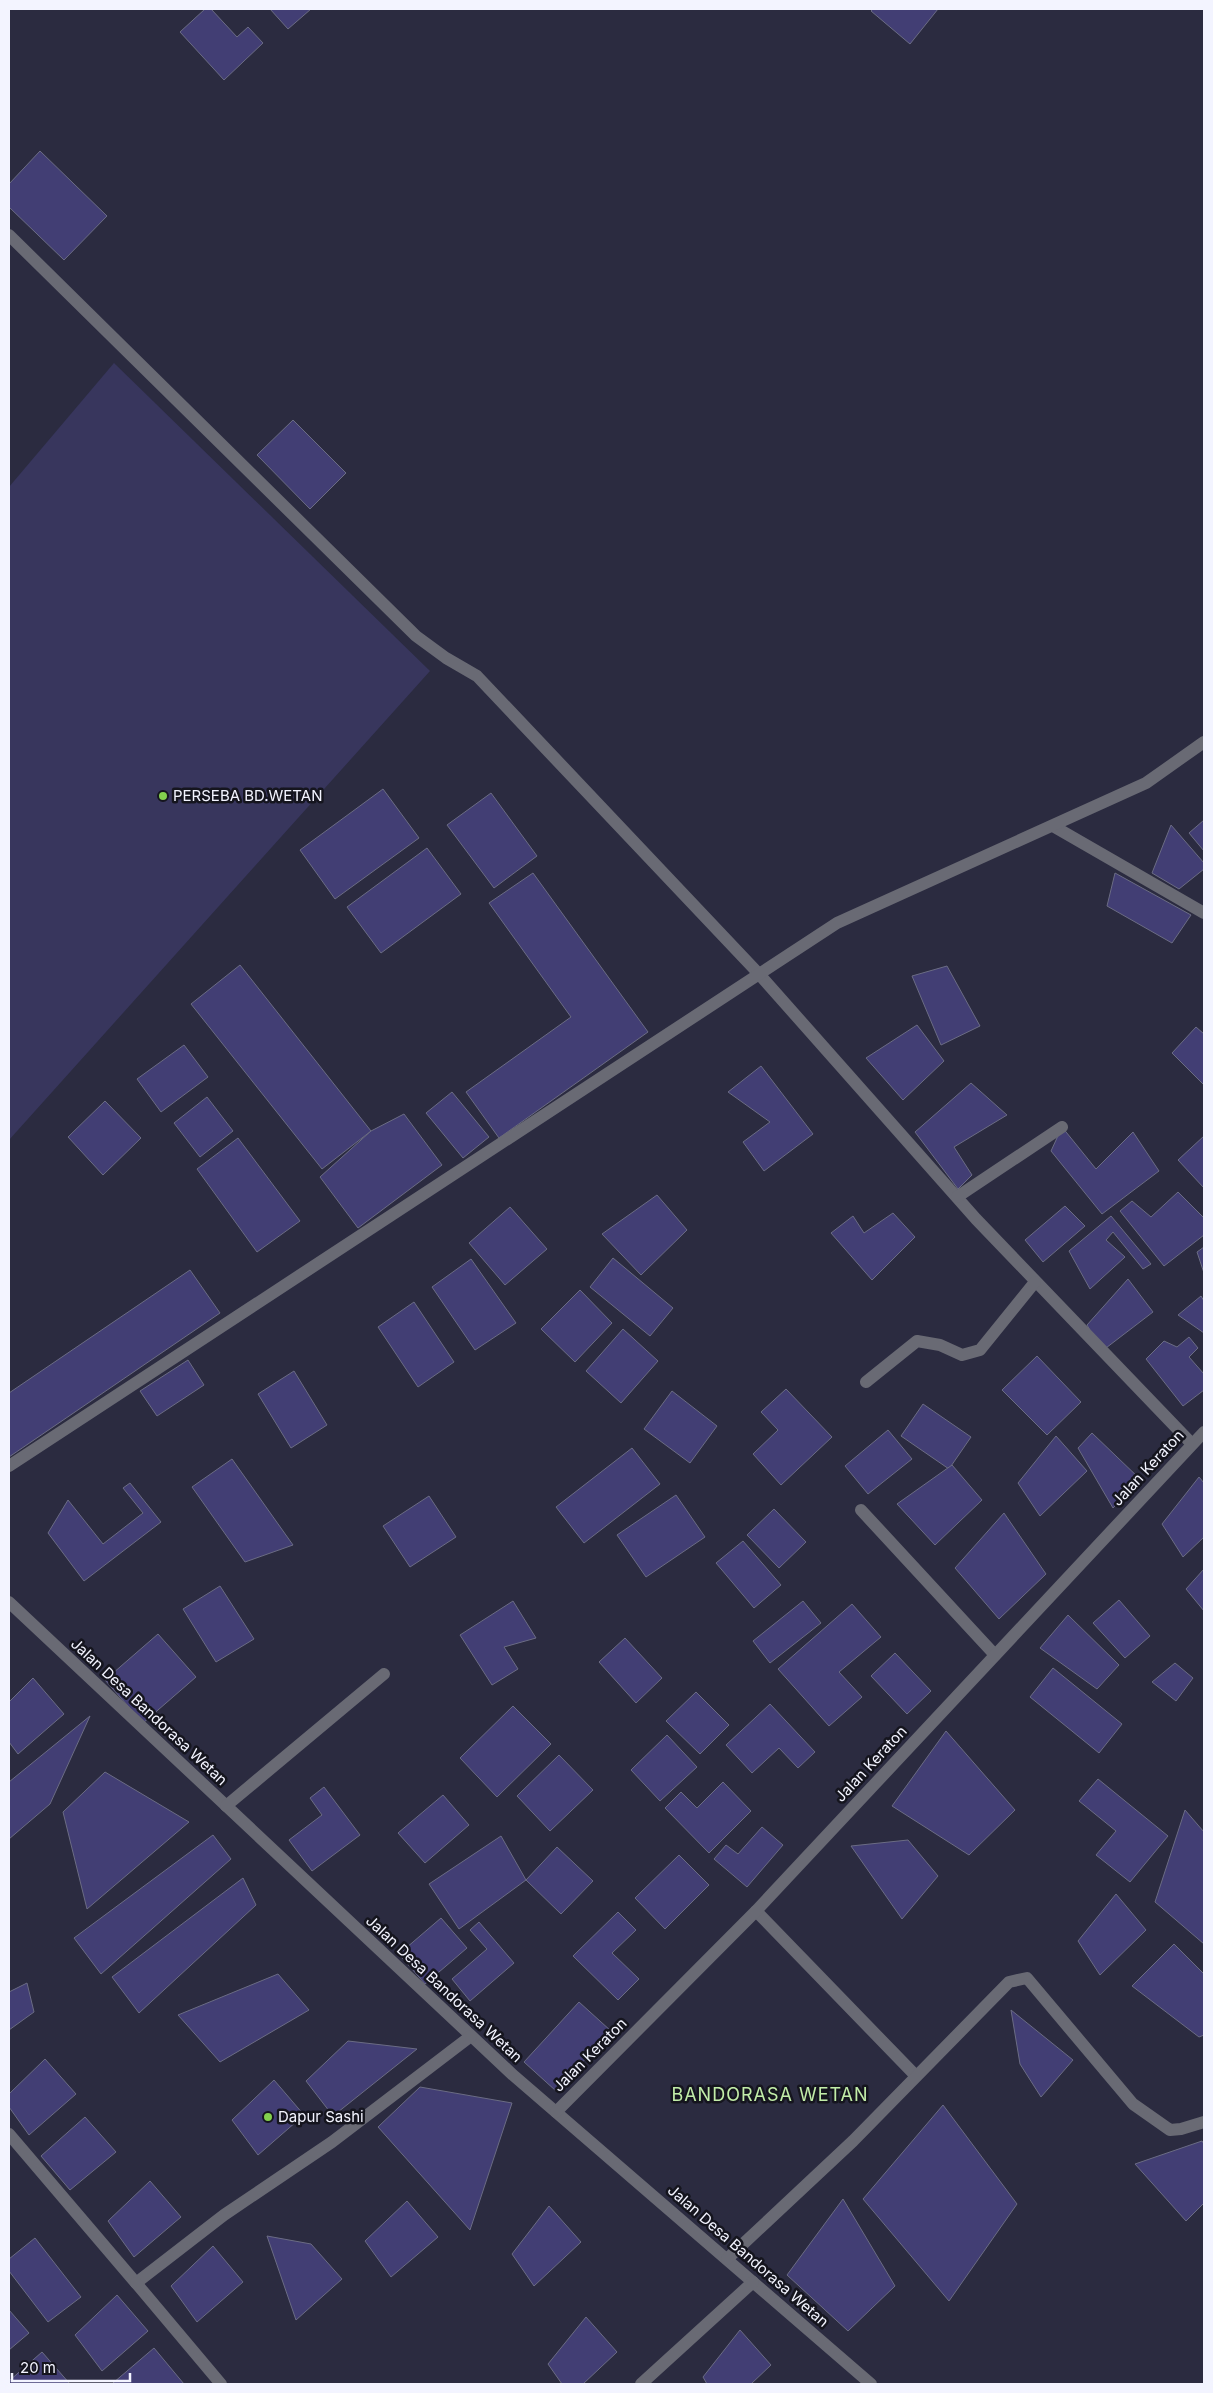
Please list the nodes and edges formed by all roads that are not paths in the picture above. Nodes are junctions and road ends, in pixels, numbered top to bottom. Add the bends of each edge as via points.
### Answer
1 (9, 235) edge
2 (1204, 742) edge
3 (1053, 826) junction
4 (1204, 913) edge
5 (759, 974) junction
6 (1062, 1127) dead end
7 (957, 1198) junction
8 (1035, 1282) junction
9 (866, 1382) dead end
10 (1204, 1432) edge
11 (1192, 1444) junction
12 (9, 1466) edge
13 (861, 1510) dead end
14 (9, 1602) edge
15 (995, 1655) junction
16 (384, 1674) dead end
17 (226, 1806) junction
18 (756, 1911) junction
19 (471, 2036) junction
20 (916, 2076) junction
21 (556, 2112) junction
22 (1204, 2122) edge
23 (9, 2134) edge
24 (727, 2259) junction
25 (753, 2282) junction
26 (136, 2283) junction
27 (221, 2384) edge
28 (641, 2384) edge
29 (871, 2384) edge

1 - 5 street via 416,636 477,676
2 - 3 street via 1146,783
3 - 4 street
3 - 5 street via 837,923
5 - 7 street
5 - 12 street
6 - 7 street
7 - 8 street
8 - 9 street via 980,1350 962,1355 940,1345 917,1341
8 - 11 street
10 - 11 street, Jalan Keraton
11 - 15 street, Jalan Keraton
13 - 15 street
14 - 17 street, Jalan Desa Bandorasa Wetan
15 - 18 street, Jalan Keraton
16 - 17 street
17 - 19 street, Jalan Desa Bandorasa Wetan
18 - 20 street
18 - 21 street, Jalan Keraton
19 - 21 street, Jalan Desa Bandorasa Wetan
19 - 26 street via 332,2142 224,2214
20 - 22 street via 1009,1982 1027,1978 1133,2104 1170,2130
20 - 24 street via 853,2141
21 - 24 street, Jalan Desa Bandorasa Wetan
23 - 26 street
24 - 25 street, Jalan Desa Bandorasa Wetan
25 - 28 street
25 - 29 street, Jalan Desa Bandorasa Wetan
26 - 27 street

